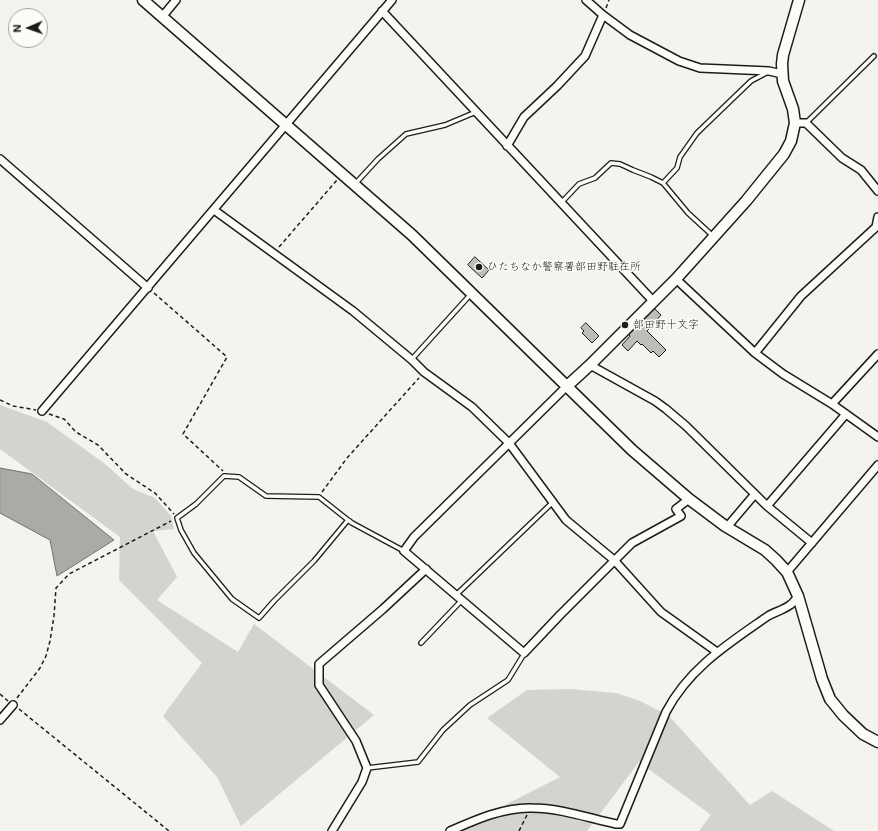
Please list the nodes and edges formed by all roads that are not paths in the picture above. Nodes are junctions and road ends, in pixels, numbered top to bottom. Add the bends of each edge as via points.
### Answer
1 (143, 0) edge
2 (176, 0) edge
3 (392, 0) edge
4 (586, 0) edge
5 (799, 0) edge
6 (382, 11) junction
7 (603, 15) junction
8 (162, 17) junction
9 (874, 56) dead end
10 (769, 71) junction
11 (782, 74) junction
12 (476, 112) junction
13 (795, 123) junction
14 (806, 123) junction
15 (285, 124) junction
16 (508, 146) junction
17 (0, 159) edge
18 (663, 183) junction
19 (355, 184) junction
20 (878, 191) edge
21 (561, 203) junction
22 (214, 210) junction
23 (878, 217) edge
24 (877, 229) edge
25 (713, 237) junction
26 (676, 279) junction
27 (148, 288) junction
28 (472, 294) junction
29 (654, 302) junction
30 (755, 353) junction
31 (878, 354) edge
32 (412, 360) junction
33 (590, 365) junction
34 (566, 386) junction
35 (832, 404) junction
36 (42, 411) road end
37 (846, 414) junction
38 (878, 437) edge
39 (509, 443) junction
40 (878, 465) edge
41 (755, 494) junction
42 (689, 499) junction
43 (553, 502) junction
44 (767, 506) junction
45 (348, 520) junction
46 (727, 527) junction
47 (812, 543) junction
48 (404, 551) junction
49 (614, 560) junction
50 (426, 569) junction
51 (787, 572) junction
52 (456, 595) junction
53 (798, 596) junction
54 (462, 600) junction
55 (421, 643) dead end
56 (717, 652) junction
57 (524, 653) junction
58 (13, 705) road end
59 (0, 720) edge
60 (878, 742) edge
61 (367, 768) junction
62 (332, 831) edge
63 (450, 831) edge

1 - 8 street
2 - 8 street
3 - 6 street
4 - 7 street
5 - 11 street via 783,55
6 - 12 street
6 - 15 street
7 - 10 street via 630,35 678,61 700,68
7 - 16 street via 585,56 524,117
8 - 15 street
9 - 14 lane
10 - 11 street
10 - 18 lane via 751,81 697,133 680,157 676,168
11 - 13 street
12 - 16 street
12 - 19 lane via 445,125 406,134
13 - 14 street
13 - 25 street via 791,141 784,154
14 - 20 street via 842,158 861,170
15 - 19 street
15 - 22 street
16 - 21 street
17 - 27 street
18 - 21 lane via 620,164 611,163 594,178 579,184
18 - 25 lane via 688,213
19 - 28 street
21 - 29 street
22 - 27 street
22 - 32 street via 353,311
23 - 24 street
24 - 30 street via 801,296
25 - 26 street
26 - 29 street
26 - 30 street
27 - 36 street
28 - 32 lane
28 - 34 street
29 - 33 street
30 - 35 street via 783,374
31 - 35 street
32 - 39 street via 424,372 472,407
33 - 34 street
33 - 41 street via 666,409
34 - 39 street
34 - 42 street via 632,450
35 - 37 street
37 - 38 street
37 - 44 street
39 - 43 street
39 - 48 street via 414,537
40 - 47 street
41 - 44 street
41 - 46 street
42 - 46 street
42 - 49 street via 676,509 680,516 632,543
43 - 49 street via 566,520
43 - 52 lane
44 - 47 street
45 - 45 lane via 319,497 266,496 239,477 229,476 224,476 196,504 177,518 194,553 232,599 258,618 314,561
45 - 48 lane
46 - 51 street via 766,550
47 - 51 street
48 - 50 street
49 - 56 street via 661,612
49 - 57 street
50 - 52 street
50 - 61 street via 319,664 319,685 356,741
51 - 53 street
52 - 54 street
53 - 56 street via 790,605 772,613
53 - 60 street via 830,698 863,734
54 - 55 lane
54 - 57 street
56 - 63 street via 693,674 673,698 620,824 531,808 504,811
57 - 61 lane via 508,680 470,705 443,730 418,762
58 - 59 street
61 - 62 street via 362,782

